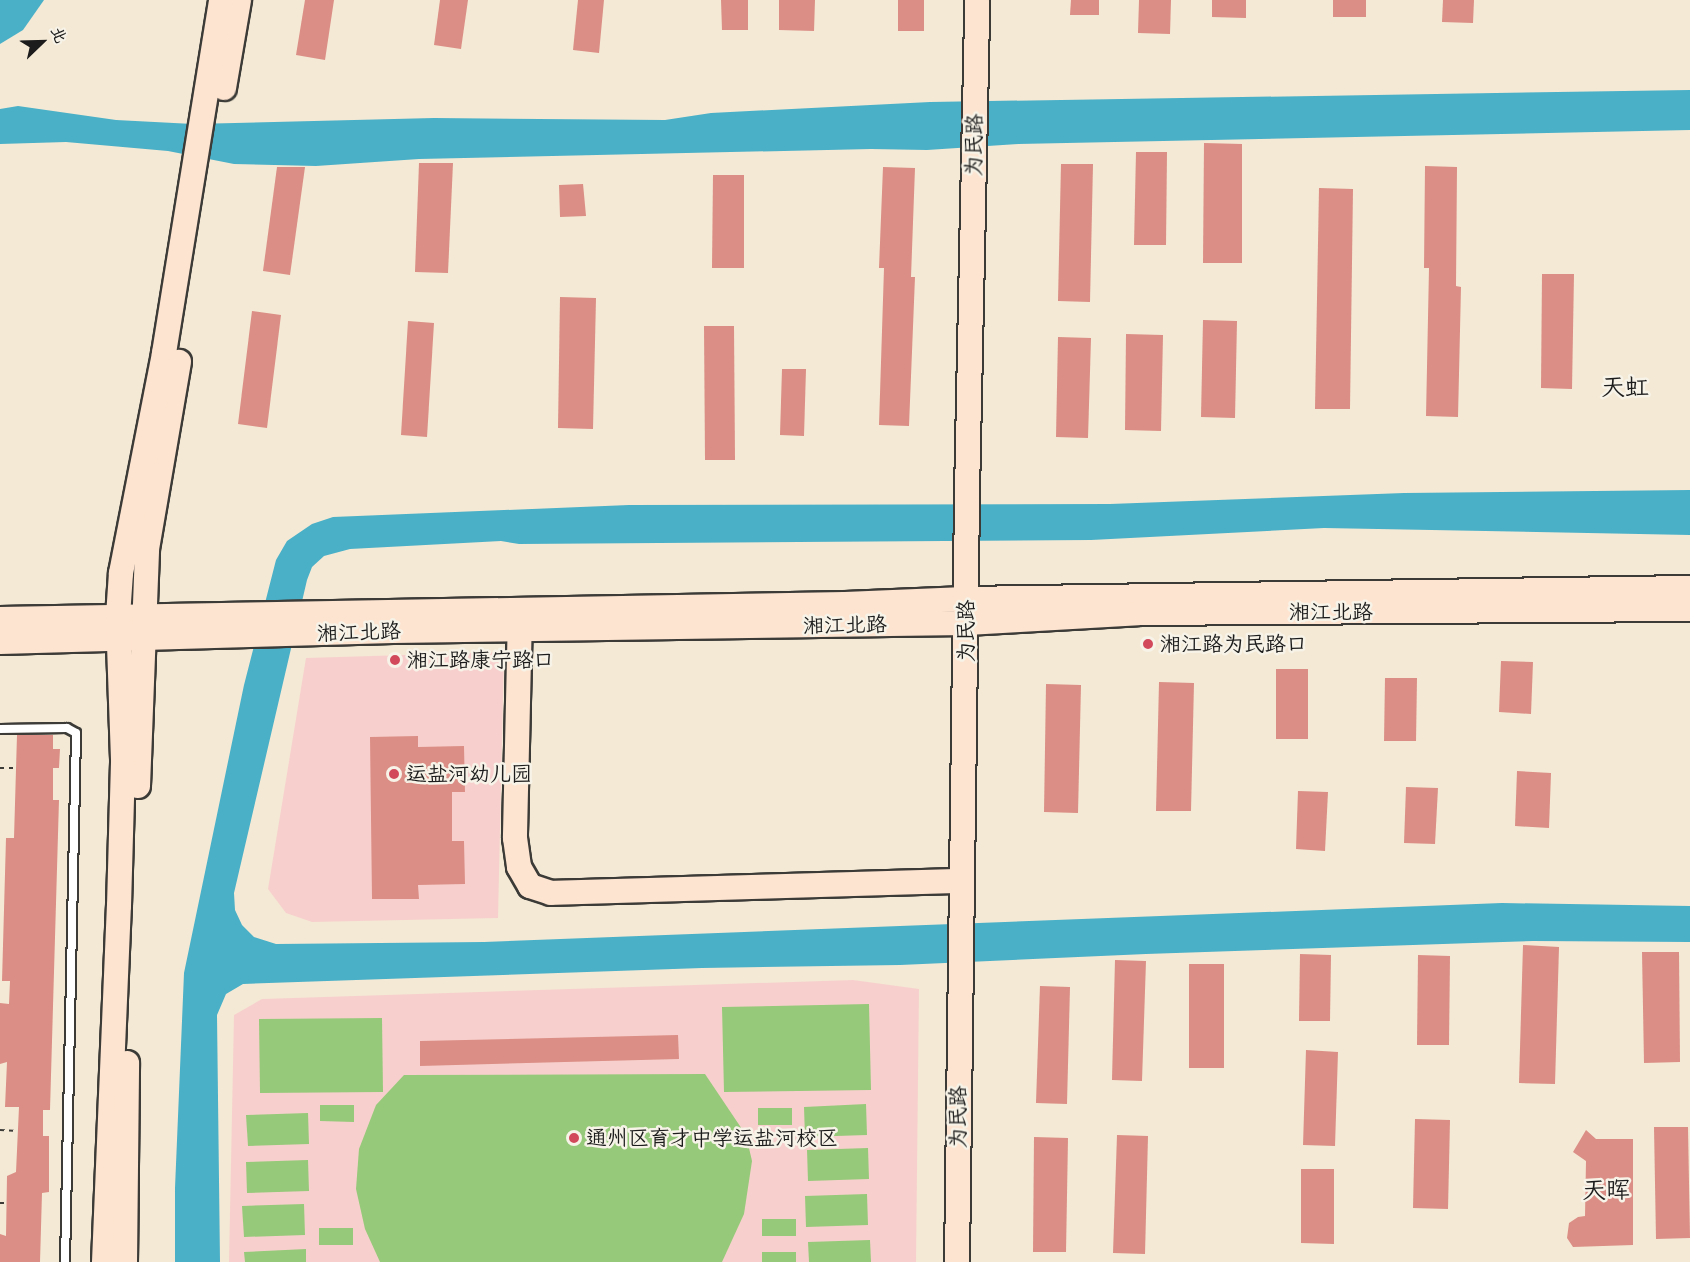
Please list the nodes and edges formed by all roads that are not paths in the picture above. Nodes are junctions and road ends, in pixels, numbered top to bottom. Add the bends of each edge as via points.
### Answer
1 (221, 0) edge
2 (239, 0) edge
3 (977, 0) edge
4 (213, 108) junction
5 (202, 179) junction
6 (1690, 588) edge
7 (966, 599) junction
8 (1690, 609) edge
9 (0, 619) edge
10 (520, 619) junction
11 (967, 623) junction
12 (144, 627) junction
13 (118, 628) junction
14 (0, 642) edge
15 (0, 729) edge
16 (962, 881) junction
17 (65, 1262) edge
18 (104, 1262) edge
19 (125, 1262) edge
20 (957, 1262) edge

1 - 4 street
2 - 4 street
3 - 7 street, 为民路
4 - 5 street
5 - 12 street via 147,549
5 - 13 street via 121,573
6 - 7 street, 湘江北路
7 - 10 street, 湘江北路
7 - 11 street, 为民路
8 - 11 street, 湘江北路 via 1138,613
9 - 13 street, 湘江北路
10 - 11 street, 湘江北路
10 - 12 street, 湘江北路
10 - 16 street via 515,838 519,867 530,886 551,892
11 - 16 street, 为民路
12 - 13 street, 湘江北路
12 - 19 street via 128,999
13 - 14 street, 湘江北路
13 - 18 street via 122,804
15 - 17 lane via 67,728 76,733
16 - 20 street, 为民路

